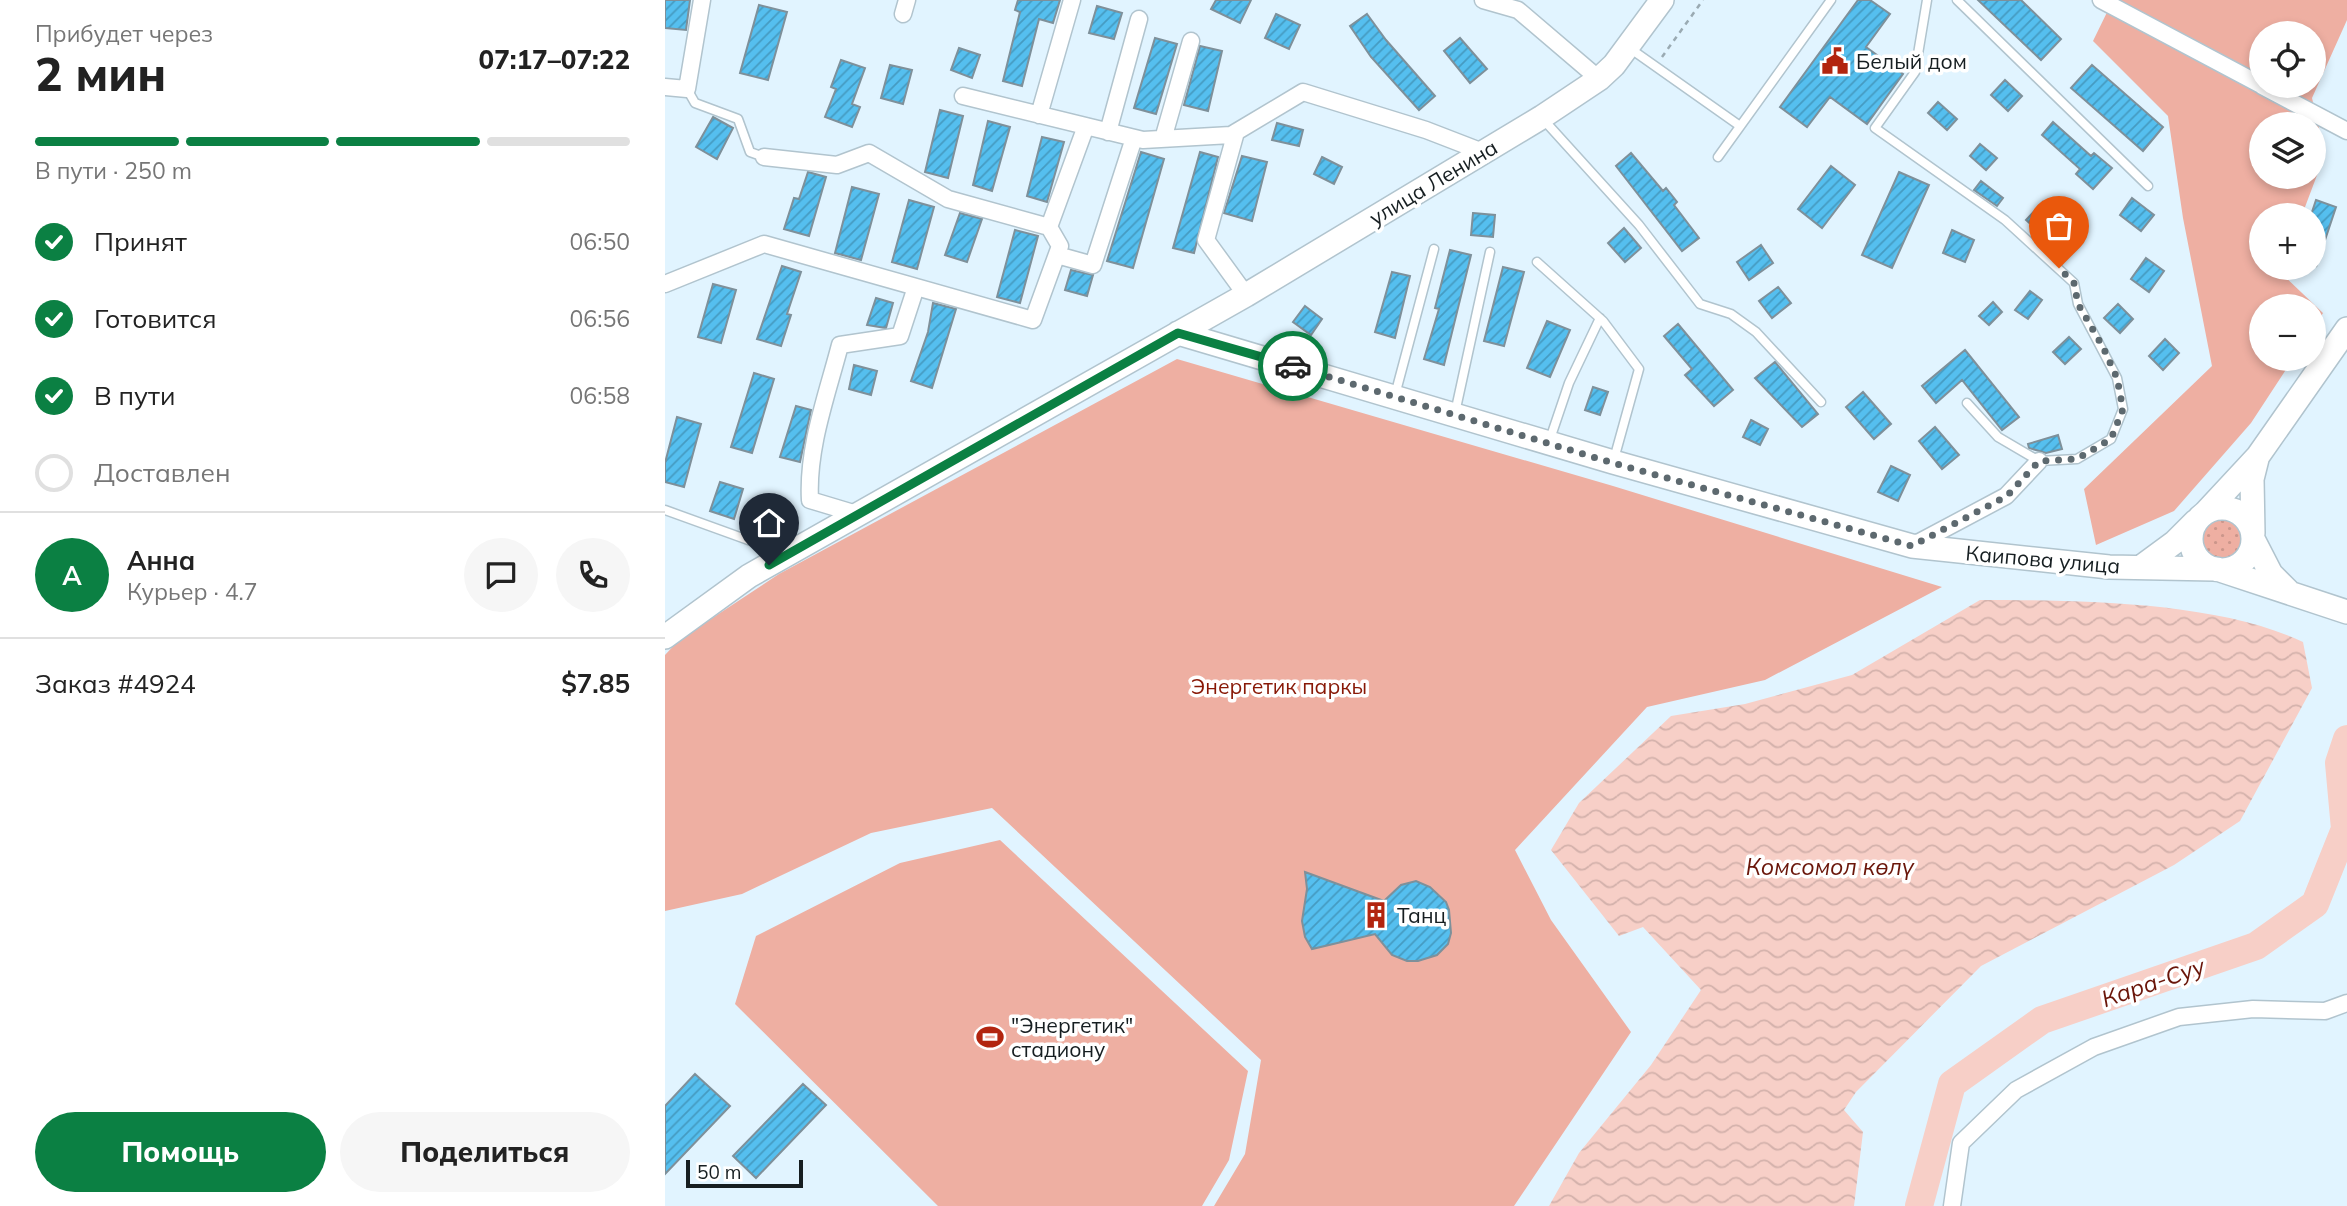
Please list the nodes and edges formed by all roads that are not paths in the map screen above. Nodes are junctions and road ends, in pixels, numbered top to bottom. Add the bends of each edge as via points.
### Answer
1 (702, 0) edge
2 (1072, 0) edge
3 (1483, 0) edge
4 (1662, 0) edge
5 (1831, 0) edge
6 (1927, 0) edge
7 (1957, 0) edge
8 (2101, 0) edge
9 (1139, 19) dead end
10 (1191, 41) dead end
11 (1628, 47) junction
12 (1599, 79) junction
13 (2249, 80) edge
14 (665, 87) edge
15 (687, 89) junction
16 (963, 96) dead end
17 (2284, 98) edge
18 (1039, 115) junction
19 (1542, 117) junction
20 (1086, 126) junction
21 (1740, 126) junction
22 (2347, 131) edge
23 (1108, 132) junction
24 (1236, 132) junction
25 (1133, 138) junction
26 (1163, 139) junction
27 (1483, 152) junction
28 (764, 157) joint
29 (1718, 157) dead end
30 (2148, 186) dead end
31 (1049, 227) junction
32 (1434, 249) dead end
33 (1490, 252) dead end
34 (1057, 255) junction
35 (1537, 262) dead end
36 (665, 285) edge
37 (916, 287) junction
38 (1246, 295) junction
39 (1600, 318) junction
40 (2347, 328) edge
41 (1178, 333) junction
42 (1394, 396) junction
43 (1821, 402) dead end
44 (1967, 403) dead end
45 (1455, 415) junction
46 (1549, 443) junction
47 (2258, 456) junction
48 (2039, 461) junction
49 (1613, 463) junction
50 (665, 510) edge
51 (860, 515) junction
52 (2201, 517) junction
53 (2253, 537) junction
54 (1912, 546) junction
55 (788, 554) junction
56 (2141, 566) junction
57 (2216, 569) junction
58 (2288, 591) junction
59 (2340, 605) edge
60 (665, 637) edge
61 (2347, 1003) edge
62 (1952, 1206) edge

1 - 15 street
2 - 18 street
3 - 12 street via 1518,10
4 - 11 main road, улица Ленина
5 - 21 lane
6 - 48 lane via 1915,72 1875,128 2005,220 2074,283 2078,304 2117,378 2123,409 2111,439 2077,459
7 - 30 lane
8 - 13 street
9 - 23 street
10 - 26 street
11 - 12 main road, улица Ленина
11 - 21 lane
12 - 19 main road, улица Ленина
14 - 15 street
15 - 28 lane via 695,103 738,119 750,152
16 - 18 street
17 - 22 street
18 - 20 street
19 - 27 main road, улица Ленина
19 - 43 lane via 1639,225 1700,304 1731,314 1756,332
20 - 23 street
20 - 31 street
21 - 29 lane
23 - 25 street
24 - 26 street
24 - 27 street via 1303,92
24 - 38 street via 1206,240
25 - 26 street
25 - 34 street via 1093,265
27 - 38 main road, улица Ленина
28 - 31 street via 837,165 869,153 948,199
31 - 34 street via 1060,246
32 - 42 lane
33 - 45 lane
34 - 37 street via 1033,320
35 - 39 lane
36 - 37 street via 764,244
37 - 51 street via 899,336 840,345 825,402 809,472 810,500
38 - 41 main road, улица Ленина
39 - 46 lane via 1569,383
39 - 49 lane via 1639,369
40 - 47 main road, Каипова улица
41 - 42 main road, Каипова улица
41 - 51 main road, улица Ленина
42 - 45 main road, Каипова улица
44 - 48 lane via 1998,437
45 - 46 main road, Каипова улица
46 - 49 main road, Каипова улица
47 - 52 main road, Каипова улица
47 - 53 main road via 2252,479
48 - 54 street via 2007,496
49 - 54 main road, Каипова улица
50 - 55 lane
51 - 55 main road, улица Ленина
52 - 53 main road via 2217,508 2229,508 2249,522
52 - 56 main road, Каипова улица
52 - 57 main road via 2192,544 2196,555
53 - 57 main road via 2246,558 2228,569
53 - 58 main road via 2271,574
54 - 56 main road, Каипова улица
55 - 60 main road, улица Ленина via 749,576
56 - 57 main road, Каипова улица
57 - 58 main road
58 - 59 main road
61 - 62 street via 2325,1010 2253,1009 2179,1017 2094,1047 2016,1090 1961,1143

